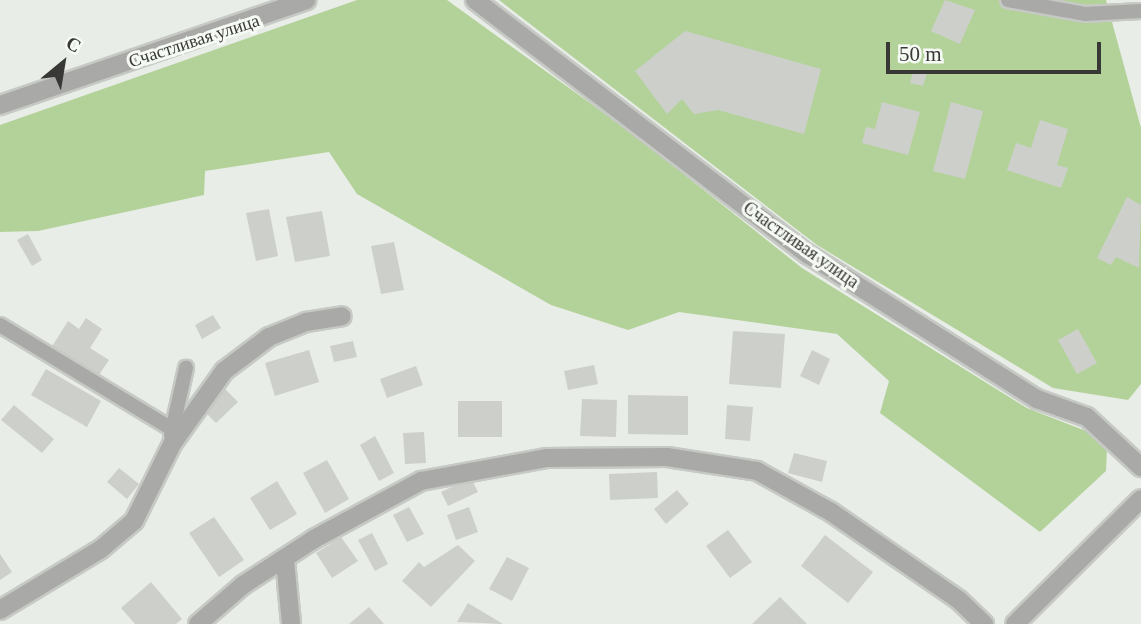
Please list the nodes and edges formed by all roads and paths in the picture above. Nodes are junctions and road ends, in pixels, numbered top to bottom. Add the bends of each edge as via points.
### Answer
1 (306, 0) edge
2 (475, 0) edge
3 (1007, 0) edge
4 (1141, 11) edge
5 (0, 105) edge
6 (342, 316) dead end
7 (0, 325) edge
8 (186, 368) dead end
9 (171, 436) junction
10 (1141, 467) edge
11 (1141, 499) edge
12 (285, 560) junction
13 (0, 610) edge
14 (198, 624) edge
15 (291, 624) edge
16 (985, 624) edge
17 (1015, 624) edge

1 - 5 street, Счастливая улица
2 - 10 street, Счастливая улица via 809,255 1037,399 1087,417
3 - 4 lane via 1085,14
6 - 9 street via 306,322 270,337 233,364
7 - 9 lane
8 - 9 lane
9 - 13 street via 134,521 101,549
11 - 17 street
12 - 14 street via 243,585
12 - 15 street
12 - 16 street via 421,481 546,458 667,457 757,471 831,512 959,600

